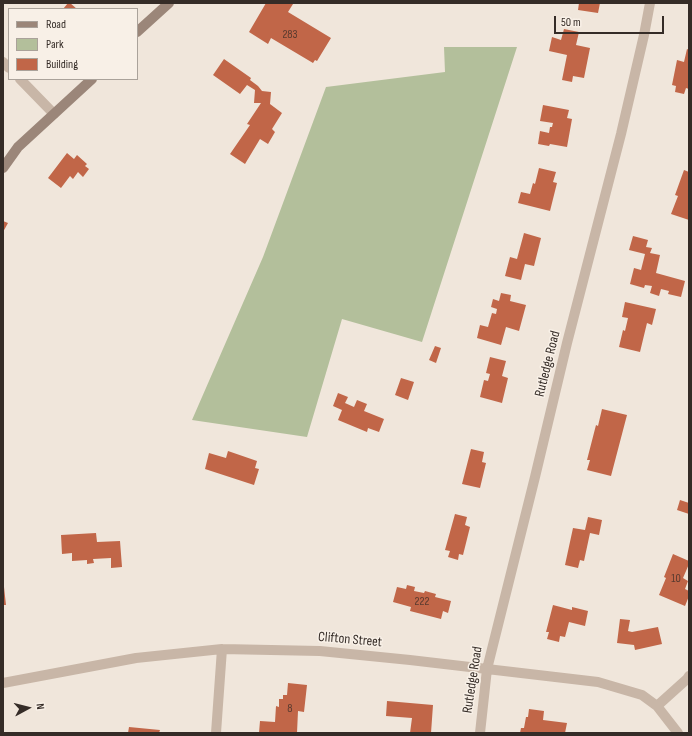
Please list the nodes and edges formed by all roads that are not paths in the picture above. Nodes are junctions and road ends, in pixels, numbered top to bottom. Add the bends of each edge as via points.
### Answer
1 (169, 3) edge
2 (650, 3) edge
3 (138, 31) edge
4 (21, 80) edge
5 (91, 80) edge
6 (54, 114) junction
7 (3, 168) edge
8 (222, 650) junction
9 (486, 670) junction
10 (689, 676) edge
11 (3, 683) edge
12 (656, 706) junction
13 (216, 733) edge
14 (480, 733) edge
15 (678, 733) edge

1 - 3 main road
2 - 9 street, Rutledge Road via 534,484
4 - 6 street
5 - 6 main road
6 - 7 main road via 18,148
8 - 9 street, Clifton Street via 320,651
8 - 11 street, Clifton Street via 136,658
8 - 13 street
9 - 12 street, Clifton Street via 598,682 642,695
9 - 14 street, Rutledge Road
10 - 12 street
12 - 15 street, Clifton Street

